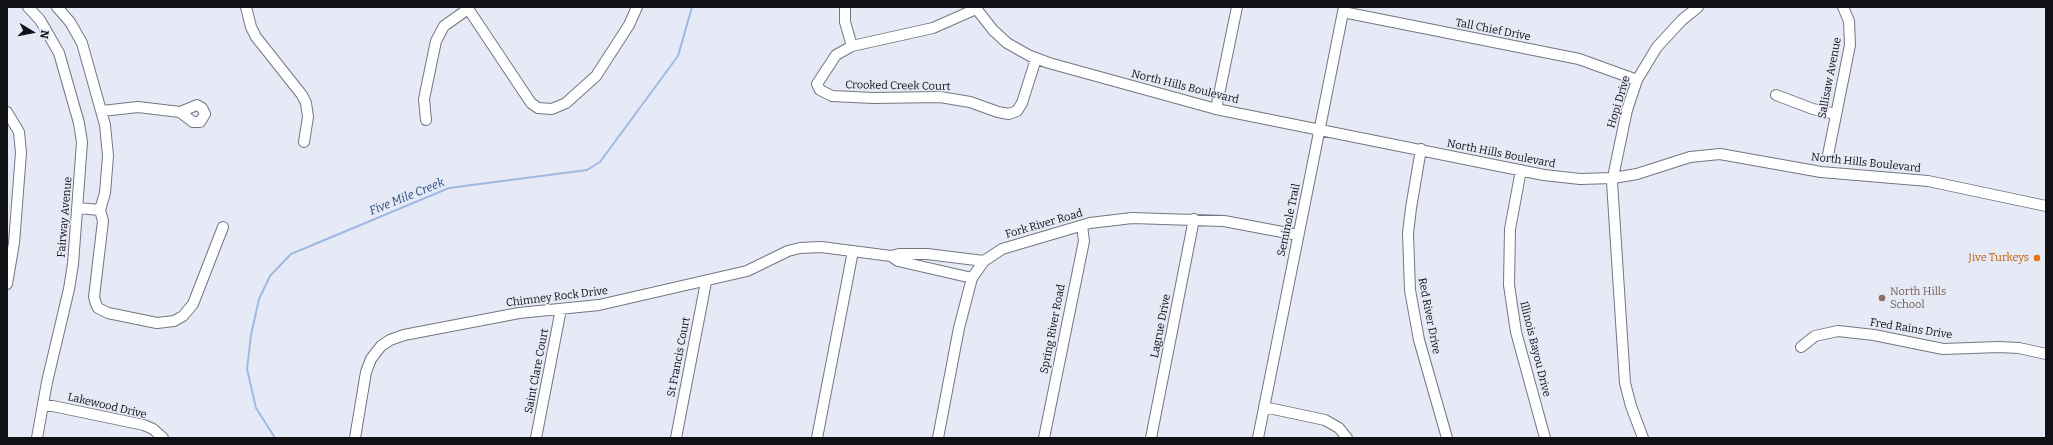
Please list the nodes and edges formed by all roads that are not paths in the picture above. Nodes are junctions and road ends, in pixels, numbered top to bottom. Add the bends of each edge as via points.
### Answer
1 (57, 7) edge
2 (246, 7) edge
3 (637, 7) edge
4 (845, 7) edge
5 (1237, 7) edge
6 (1698, 7) edge
7 (1843, 7) edge
8 (468, 8) edge
9 (975, 8) edge
10 (32, 9) edge
11 (1343, 9) edge
12 (852, 46) junction
13 (1036, 59) junction
14 (1637, 80) junction
15 (1776, 95) dead end
16 (1216, 109) junction
17 (102, 111) junction
18 (7, 112) edge
19 (180, 112) dead end
20 (1836, 114) junction
21 (426, 120) dead end
22 (1320, 129) junction
23 (304, 142) dead end
24 (1421, 150) junction
25 (1828, 155) dead end
26 (1521, 170) junction
27 (1613, 178) junction
28 (2046, 206) edge
29 (78, 208) junction
30 (100, 210) junction
31 (1194, 220) junction
32 (1082, 226) junction
33 (223, 227) dead end
34 (1298, 235) junction
35 (853, 251) junction
36 (891, 256) junction
37 (984, 261) junction
38 (972, 278) junction
39 (706, 282) junction
40 (7, 284) edge
41 (562, 309) junction
42 (1801, 347) dead end
43 (2046, 354) edge
44 (43, 404) junction
45 (1264, 407) junction
46 (37, 438) edge
47 (163, 438) edge
48 (355, 438) edge
49 (536, 438) edge
50 (676, 438) edge
51 (817, 438) edge
52 (938, 438) edge
53 (1044, 438) edge
54 (1151, 438) edge
55 (1258, 438) edge
56 (1346, 438) edge
57 (1447, 438) edge
58 (1545, 438) edge
59 (1643, 438) edge

1 - 17 street via 70,22 82,43
2 - 23 street via 256,37 306,103 308,117
3 - 8 street via 629,25 596,76 566,103 552,109 538,108 531,103
4 - 12 street via 845,22
5 - 16 street
6 - 14 street, Hopi Drive via 1657,47
7 - 20 street, Sallisaw Avenue via 1849,21 1850,38
8 - 21 street via 444,26 436,41 424,99
9 - 12 street via 936,26
9 - 13 street, North Hills Boulevard via 992,30 1007,43
10 - 29 street, Fairway Avenue via 59,53 79,123 82,160
11 - 14 street, Tall Chief Drive via 1579,59
11 - 22 street, Seminole Trail
12 - 13 street, Crooked Creek Court via 836,55 817,84 823,92 873,98 940,97 970,102 1009,114 1017,111 1022,103
13 - 16 street, North Hills Boulevard
14 - 27 street, Hopi Drive via 1626,110
15 - 20 street via 1813,109
16 - 22 street, North Hills Boulevard
17 - 19 street via 138,107
17 - 30 street via 108,156 105,193
18 - 40 street via 19,132 21,153 14,243
20 - 25 street, Sallisaw Avenue
22 - 24 street, North Hills Boulevard
22 - 34 street, Seminole Trail
24 - 26 street, North Hills Boulevard
24 - 57 street, Red River Drive via 1408,233 1410,290 1419,340
26 - 27 street, North Hills Boulevard via 1562,178
26 - 58 street, Illinois Bayou Drive via 1510,229 1509,285 1516,332
27 - 28 street, North Hills Boulevard via 1637,174 1690,157 1720,154 1821,172 1928,181
27 - 59 street via 1625,383
29 - 30 street
29 - 44 street, Fairway Avenue via 69,289
30 - 33 street via 102,221 94,297 98,308 108,313 157,323 174,321 189,310
31 - 32 street, Fork River Road via 1132,218 1103,220
31 - 34 street, Fork River Road via 1251,225
31 - 54 street, Lagrue Drive
32 - 37 street, Fork River Road via 1015,244
32 - 53 street, Spring River Road via 1084,240
34 - 45 street, Seminole Trail
35 - 36 street, Chimney Rock Drive
35 - 39 street, Chimney Rock Drive via 821,247 800,248 747,271
35 - 51 street
36 - 37 street, Chimney Rock Drive via 927,254
36 - 38 street, Chimney Rock Drive via 898,262
37 - 38 street, Fork River Road
38 - 52 street, Fork River Road via 959,328
39 - 41 street, Chimney Rock Drive via 599,305
39 - 50 street, St Francis Court
41 - 48 street, Chimney Rock Drive via 519,313 404,335 390,340 375,353 368,365
41 - 49 street, Saint Clare Court
42 - 43 street, Fred Rains Drive via 1815,336 1838,331 1874,335 1943,349 1999,347
44 - 46 street, Fairway Avenue
44 - 47 street, Lakewood Drive via 144,425 157,431
45 - 55 street, Seminole Trail
45 - 56 street via 1325,420 1339,428

